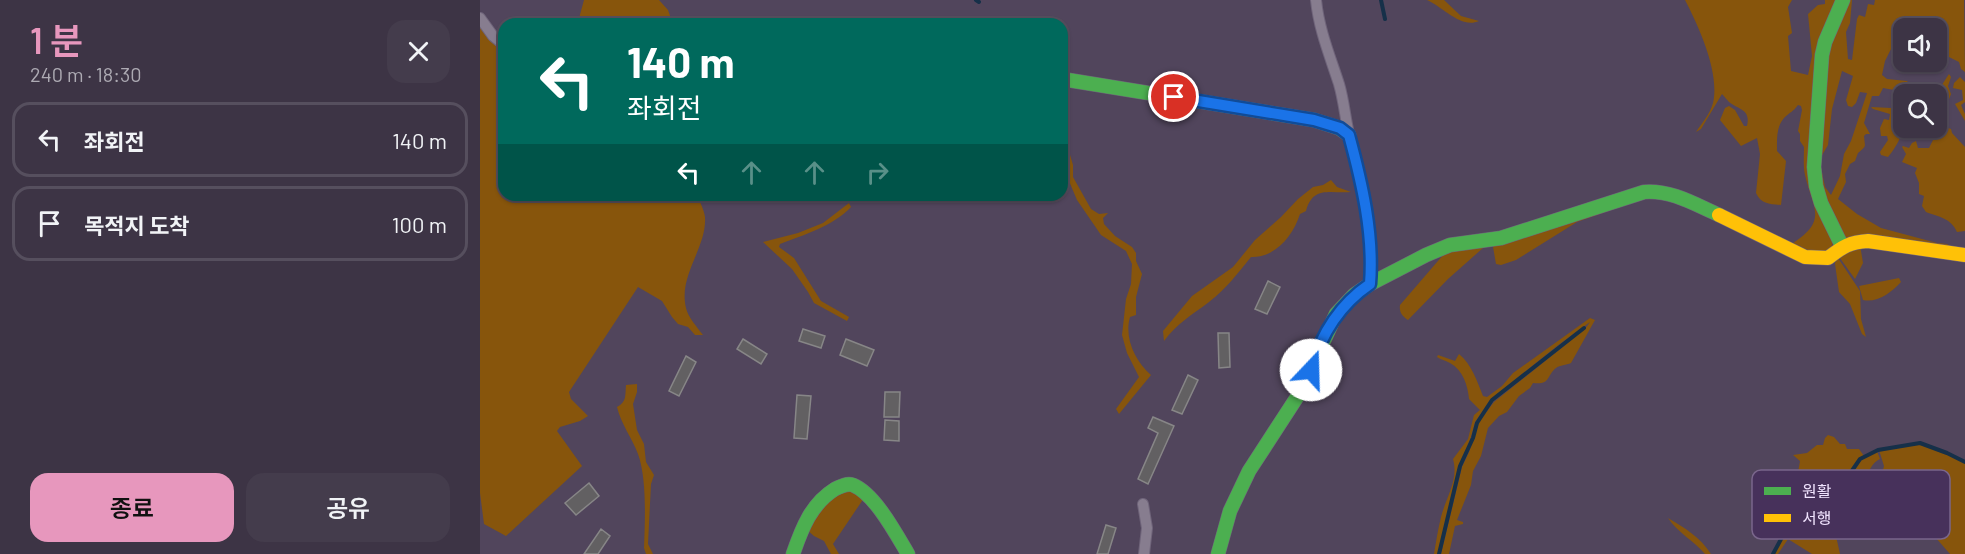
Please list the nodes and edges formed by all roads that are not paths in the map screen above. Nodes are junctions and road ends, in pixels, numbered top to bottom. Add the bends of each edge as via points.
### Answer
1 (1316, 0) edge
2 (1843, 0) edge
3 (480, 18) edge
4 (498, 40) edge
5 (1068, 80) edge
6 (1349, 135) junction
7 (1842, 246) junction
8 (1965, 255) edge
9 (1370, 284) junction
10 (1143, 504) dead end
11 (793, 554) edge
12 (908, 554) edge
13 (1144, 554) edge
14 (1218, 554) edge

1 - 6 street
2 - 7 street via 1822,55 1814,166 1821,203
3 - 4 street
5 - 6 street via 1314,120
6 - 9 street via 1365,206
7 - 8 street via 1868,242
7 - 9 street via 1828,258 1805,257 1677,196 1644,192 1501,238 1450,246
9 - 14 street via 1345,303 1328,328 1301,391 1249,471 1230,511
10 - 13 street
11 - 12 street via 806,516 816,503 849,484 875,506

